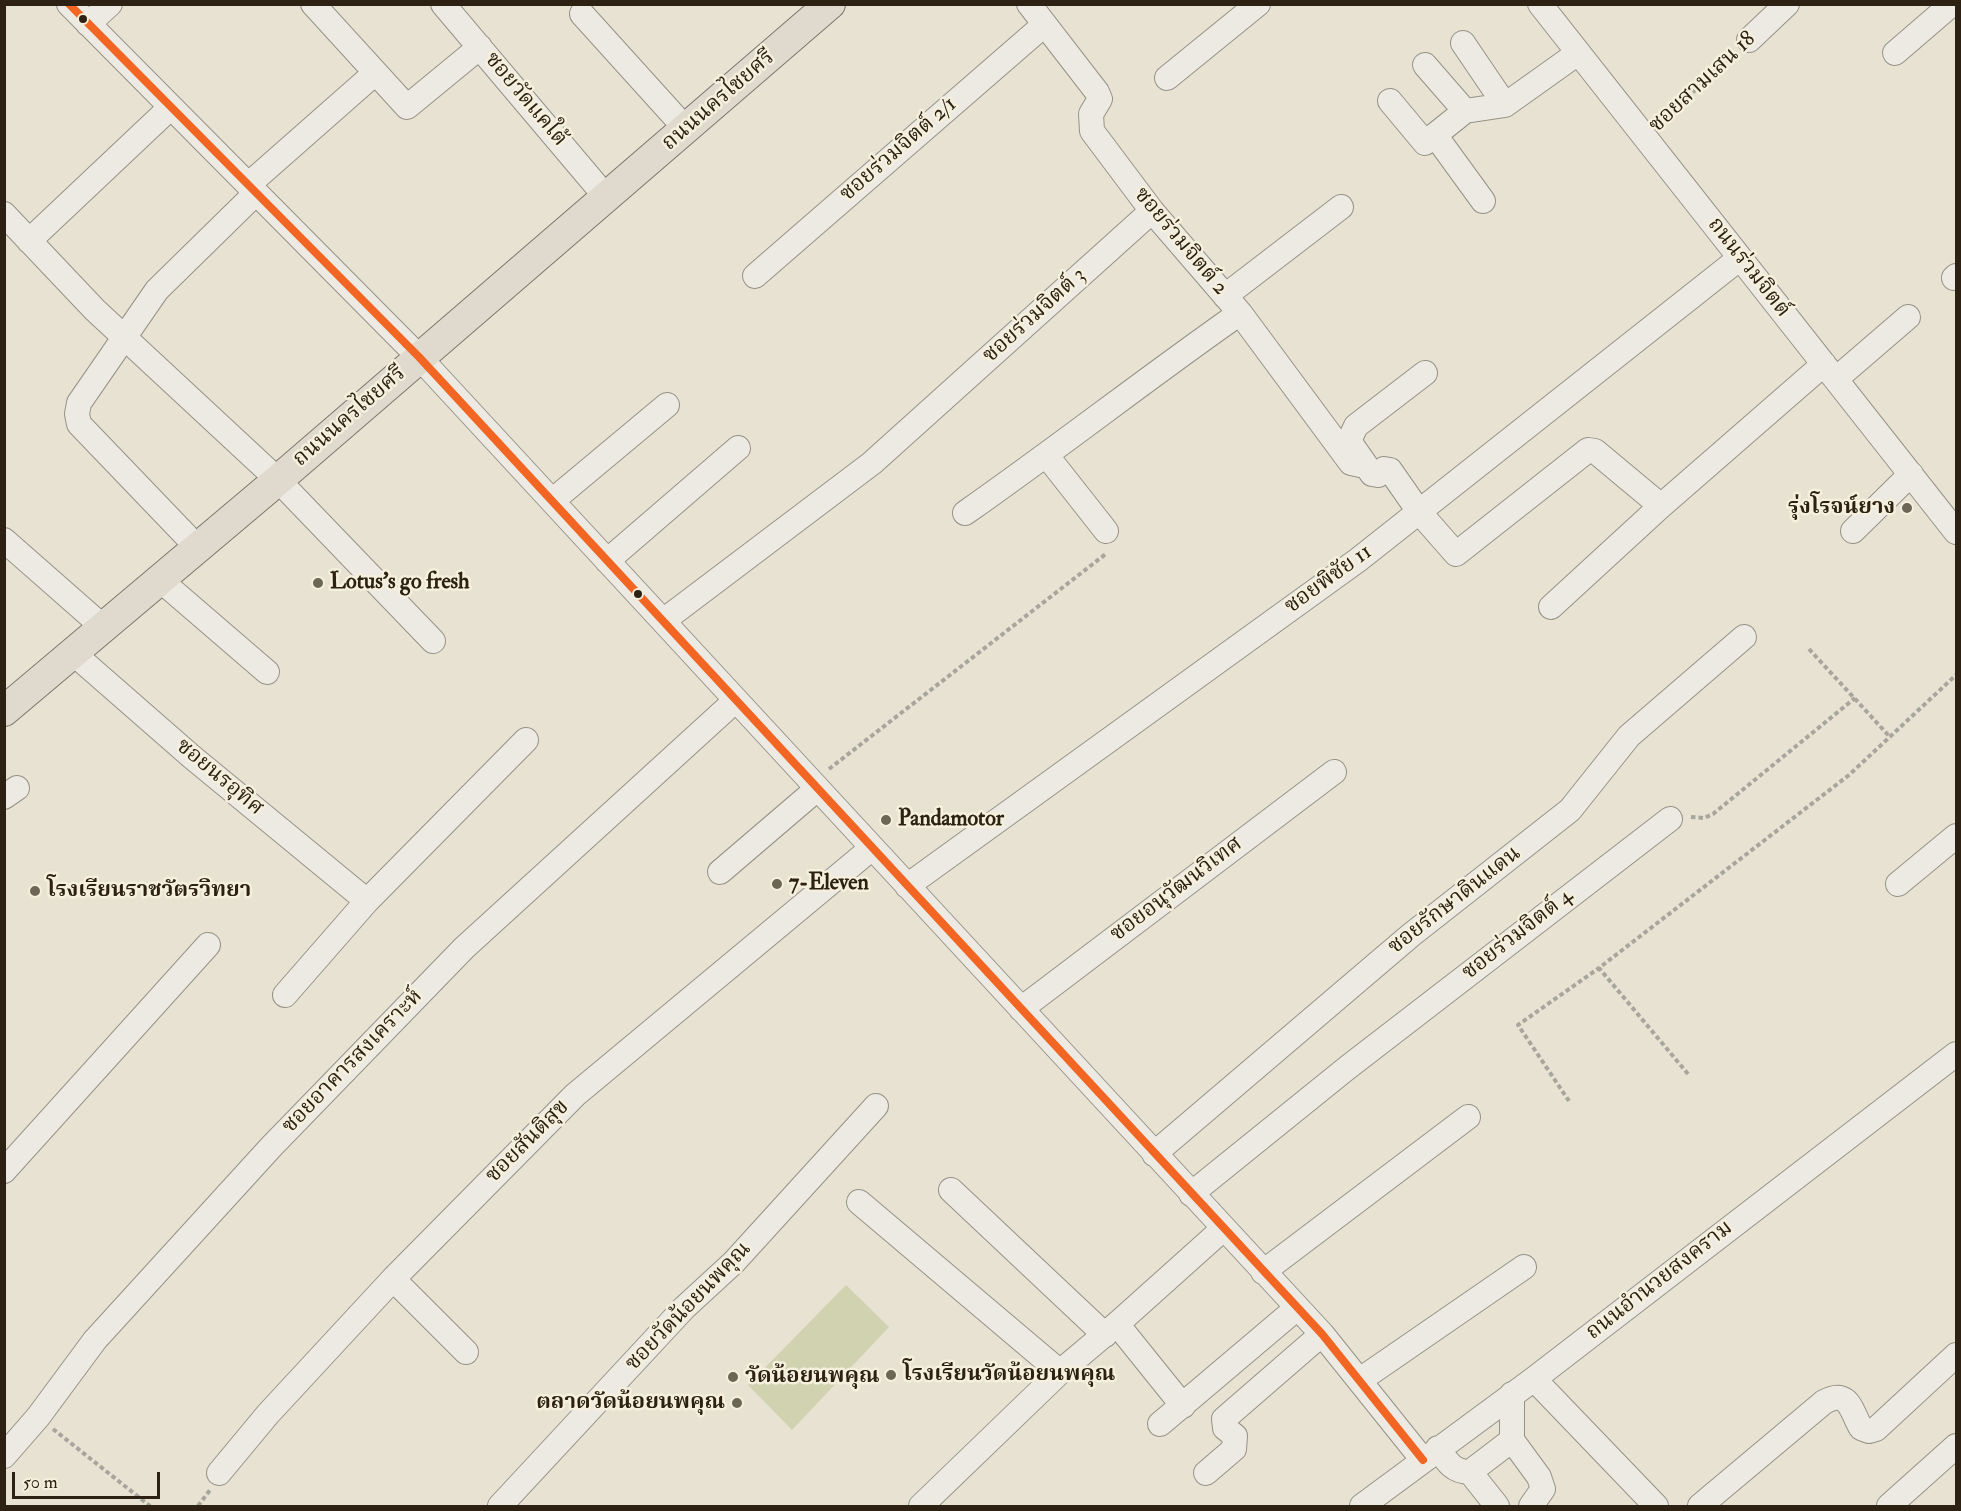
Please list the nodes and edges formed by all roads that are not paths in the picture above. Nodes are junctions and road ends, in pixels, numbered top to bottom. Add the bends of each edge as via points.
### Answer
1 (69, 4) edge
2 (110, 4) edge
3 (313, 4) edge
4 (443, 4) edge
5 (831, 4) edge
6 (1029, 4) edge
7 (1258, 4) edge
8 (1540, 4) edge
9 (1787, 4) edge
10 (1952, 4) edge
11 (582, 14) dead end
12 (88, 24) junction
13 (1044, 25) junction
14 (1749, 40) road end
15 (1463, 43) dead end
16 (480, 47) junction
17 (1578, 53) junction
18 (1895, 53) dead end
19 (1425, 65) dead end
20 (375, 74) junction
21 (1167, 78) dead end
22 (1390, 101) dead end
23 (1505, 105) junction
24 (171, 107) junction
25 (1465, 111) junction
26 (686, 129) junction
27 (1435, 135) junction
28 (252, 189) junction
29 (606, 197) junction
30 (1483, 201) dead end
31 (1341, 207) dead end
32 (1152, 211) junction
33 (4, 214) edge
34 (29, 240) junction
35 (1740, 258) junction
36 (755, 276) dead end
37 (1232, 304) junction
38 (1908, 317) dead end
39 (123, 336) junction
40 (419, 357) junction
41 (1830, 372) junction
42 (1425, 373) dead end
43 (667, 405) dead end
44 (738, 447) dead end
45 (1047, 456) junction
46 (1365, 466) junction
47 (1911, 474) junction
48 (278, 480) junction
49 (552, 501) junction
50 (1661, 506) junction
51 (965, 513) dead end
52 (1419, 513) junction
53 (1853, 531) dead end
54 (1956, 532) edge
55 (4, 540) edge
56 (1108, 541) road end
57 (197, 547) junction
58 (607, 561) junction
59 (159, 579) junction
60 (1551, 607) dead end
61 (663, 621) junction
62 (103, 627) junction
63 (1744, 637) dead end
64 (433, 641) dead end
65 (73, 653) junction
66 (267, 672) dead end
67 (735, 700) junction
68 (4, 711) edge
69 (526, 740) dead end
70 (1334, 772) dead end
71 (814, 785) junction
72 (1670, 819) road end
73 (1956, 836) edge
74 (872, 848) junction
75 (720, 872) dead end
76 (1898, 884) dead end
77 (907, 886) junction
78 (367, 901) junction
79 (207, 945) dead end
80 (285, 995) dead end
81 (1021, 1009) junction
82 (1956, 1054) edge
83 (876, 1106) dead end
84 (1468, 1118) dead end
85 (1154, 1154) junction
86 (4, 1171) edge
87 (951, 1190) dead end
88 (1191, 1194) junction
89 (859, 1202) dead end
90 (1222, 1229) junction
91 (1524, 1267) dead end
92 (1263, 1272) junction
93 (393, 1279) junction
94 (1297, 1308) junction
95 (1111, 1330) junction
96 (1322, 1334) junction
97 (466, 1352) dead end
98 (1956, 1355) edge
99 (1060, 1372) junction
100 (1534, 1378) junction
101 (1360, 1380) junction
102 (1512, 1394) junction
103 (1183, 1406) junction
104 (1160, 1424) dead end
105 (1512, 1440) junction
106 (1956, 1446) edge
107 (1431, 1454) junction
108 (4, 1456) edge
109 (1470, 1472) junction
110 (219, 1473) dead end
111 (1206, 1473) dead end
112 (500, 1506) edge
113 (921, 1506) edge
114 (1362, 1506) edge
115 (1497, 1506) edge
116 (1531, 1506) edge
117 (1656, 1506) edge
118 (1700, 1506) edge
119 (1889, 1506) edge

1 - 12 street
2 - 12 street
3 - 20 street
4 - 16 street, ซอยวัดแคใต้
5 - 26 main road, ถนนนครไชยศรี
6 - 13 street, ซอยร่วมจิตต์ 2
7 - 21 street
8 - 17 street, ถนนร่วมจิตต์
9 - 14 street, ซอยสามเสน 18
10 - 18 street
11 - 26 street
12 - 24 street
13 - 32 street, ซอยร่วมจิตต์ 2 via 1097,92 1100,99 1089,122 1092,131
13 - 36 street, ซอยร่วมจิตต์ 2/1
15 - 23 street
16 - 20 street via 410,107 404,106
16 - 29 street, ซอยวัดแคใต้
17 - 23 street
17 - 35 street, ถนนร่วมจิตต์
19 - 25 street
20 - 28 street
22 - 27 street via 1425,143
23 - 25 street
24 - 28 street
24 - 34 street
25 - 27 street
26 - 29 main road, ถนนนครไชยศรี
27 - 30 street
28 - 39 street via 157,290
28 - 40 street
29 - 40 main road, ถนนนครไชยศรี
31 - 37 street
32 - 37 street, ซอยร่วมจิตต์ 2
32 - 61 street, ซอยร่วมจิตต์ 3 via 872,463
33 - 34 street
34 - 39 street
35 - 41 street, ถนนร่วมจิตต์
35 - 52 street, ซอยพิชัย 11
37 - 45 street
37 - 46 street, ซอยร่วมจิตต์ 2 via 1351,463
38 - 41 street
39 - 48 street
39 - 57 street via 80,403 79,424
40 - 48 main road, ถนนนครไชยศรี
40 - 49 street
41 - 47 street, ถนนร่วมจิตต์
41 - 50 street
42 - 46 street via 1351,433 1349,441
43 - 49 street
44 - 58 street
45 - 51 street
45 - 56 street
46 - 52 street via 1374,475 1390,470
47 - 53 street
47 - 54 street, ถนนร่วมจิตต์
48 - 57 main road, ถนนนครไชยศรี
48 - 64 street
49 - 58 street
50 - 52 street via 1595,451 1588,450 1456,554
50 - 60 street
52 - 77 street, ซอยพิชัย 11
55 - 62 street
57 - 59 main road, ถนนนครไชยศรี
58 - 61 street
59 - 62 main road, ถนนนครไชยศรี
59 - 66 street
61 - 67 street
62 - 65 main road, ถนนนครไชยศรี
63 - 85 street, ซอยรักษาดินแดน via 1629,736 1570,810 1411,935
65 - 68 main road, ถนนนครไชยศรี
65 - 78 street, ซอยนรอุทิศ
67 - 71 street
67 - 108 street, ซอยอาคารสงเคราะห์ via 464,948 271,1147 95,1340
69 - 78 street
70 - 81 street, ซอยอนุวัฒนวิเทศ
71 - 74 street
71 - 75 street
72 - 88 street, ซอยร่วมจิตต์ 4 via 1347,1068
73 - 76 street
74 - 77 street
74 - 93 street, ซอยสันติสุข via 575,1095
77 - 81 street
78 - 80 street
79 - 86 street
81 - 85 street
82 - 100 street, ถนนอำนวยสงคราม
83 - 112 street, ซอยวัดน้อยนพคุณ via 734,1262 684,1308
84 - 92 street
85 - 88 street
87 - 95 street
88 - 90 street
89 - 99 street
90 - 92 street
90 - 95 street
91 - 101 street
92 - 94 street
93 - 97 street
93 - 110 street, ซอยสันติสุข
94 - 96 street
94 - 103 street
95 - 99 street
95 - 103 street
96 - 101 street
96 - 111 street via 1224,1419 1226,1428 1235,1436 1234,1449
98 - 118 street via 1869,1431 1862,1428 1842,1398 1824,1402
99 - 113 street
100 - 102 street, ถนนอำนวยสงคราม
100 - 117 street
101 - 107 street
102 - 105 street
102 - 107 street, ถนนอำนวยสงคราม
103 - 104 street
105 - 109 street
105 - 116 street via 1539,1477 1543,1489
106 - 119 street
107 - 109 street via 1461,1472
107 - 114 street, ถนนอำนวยสงคราม
109 - 115 street

